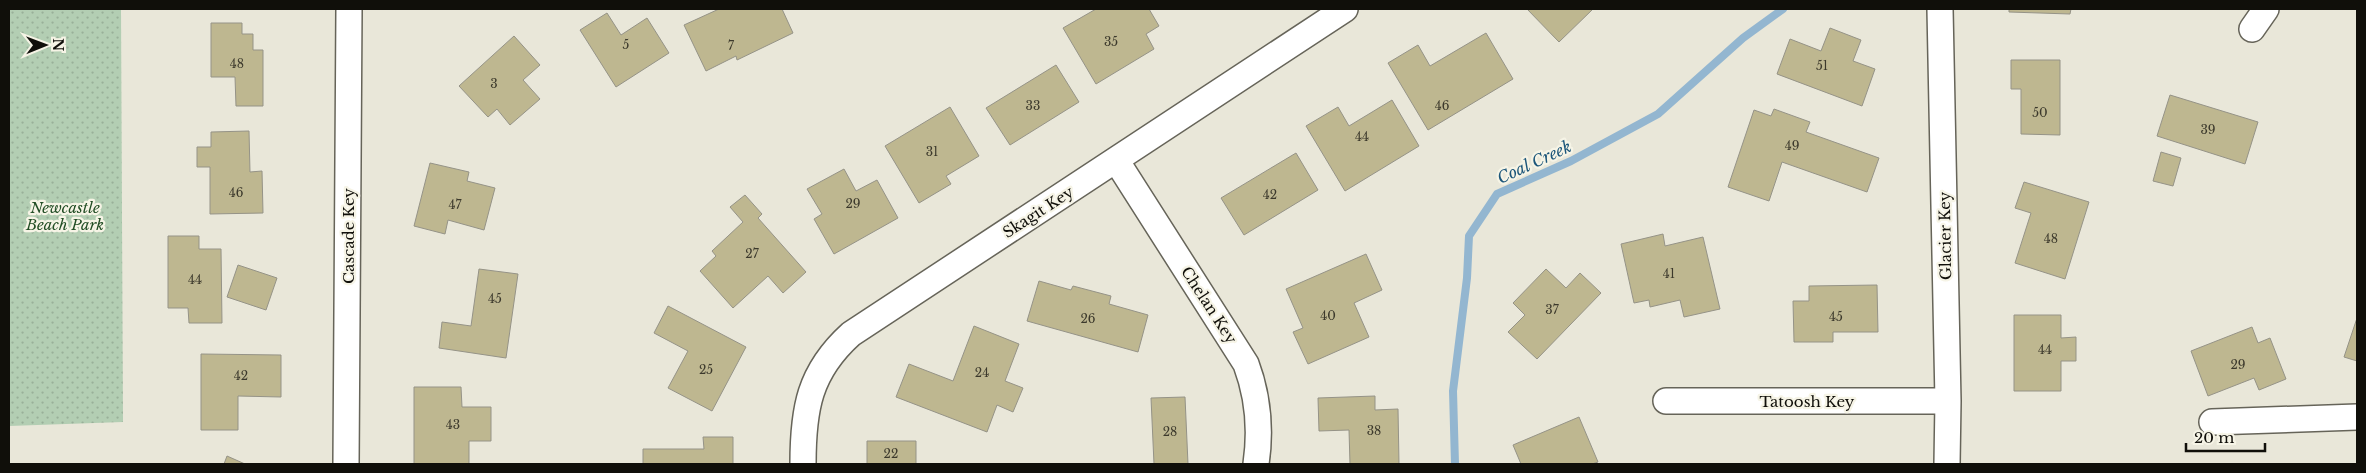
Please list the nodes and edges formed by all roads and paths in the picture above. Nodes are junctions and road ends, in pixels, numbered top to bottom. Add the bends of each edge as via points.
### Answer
1 (349, 9) edge
2 (1345, 9) edge
3 (1940, 9) edge
4 (1116, 160) junction
5 (1666, 401) dead end
6 (1948, 401) junction
7 (2357, 417) edge
8 (2212, 422) dead end
9 (346, 464) edge
10 (803, 464) edge
11 (1256, 464) edge
12 (1947, 464) edge

1 - 9 street, Cascade Key
2 - 4 street, Skagit Key
3 - 6 street, Glacier Key
4 - 10 street, Skagit Key via 851,334 833,350 817,374 807,407
4 - 11 street, Chelan Key via 1246,364 1257,403
5 - 6 street, Tatoosh Key
6 - 12 street, Glacier Key
7 - 8 street

